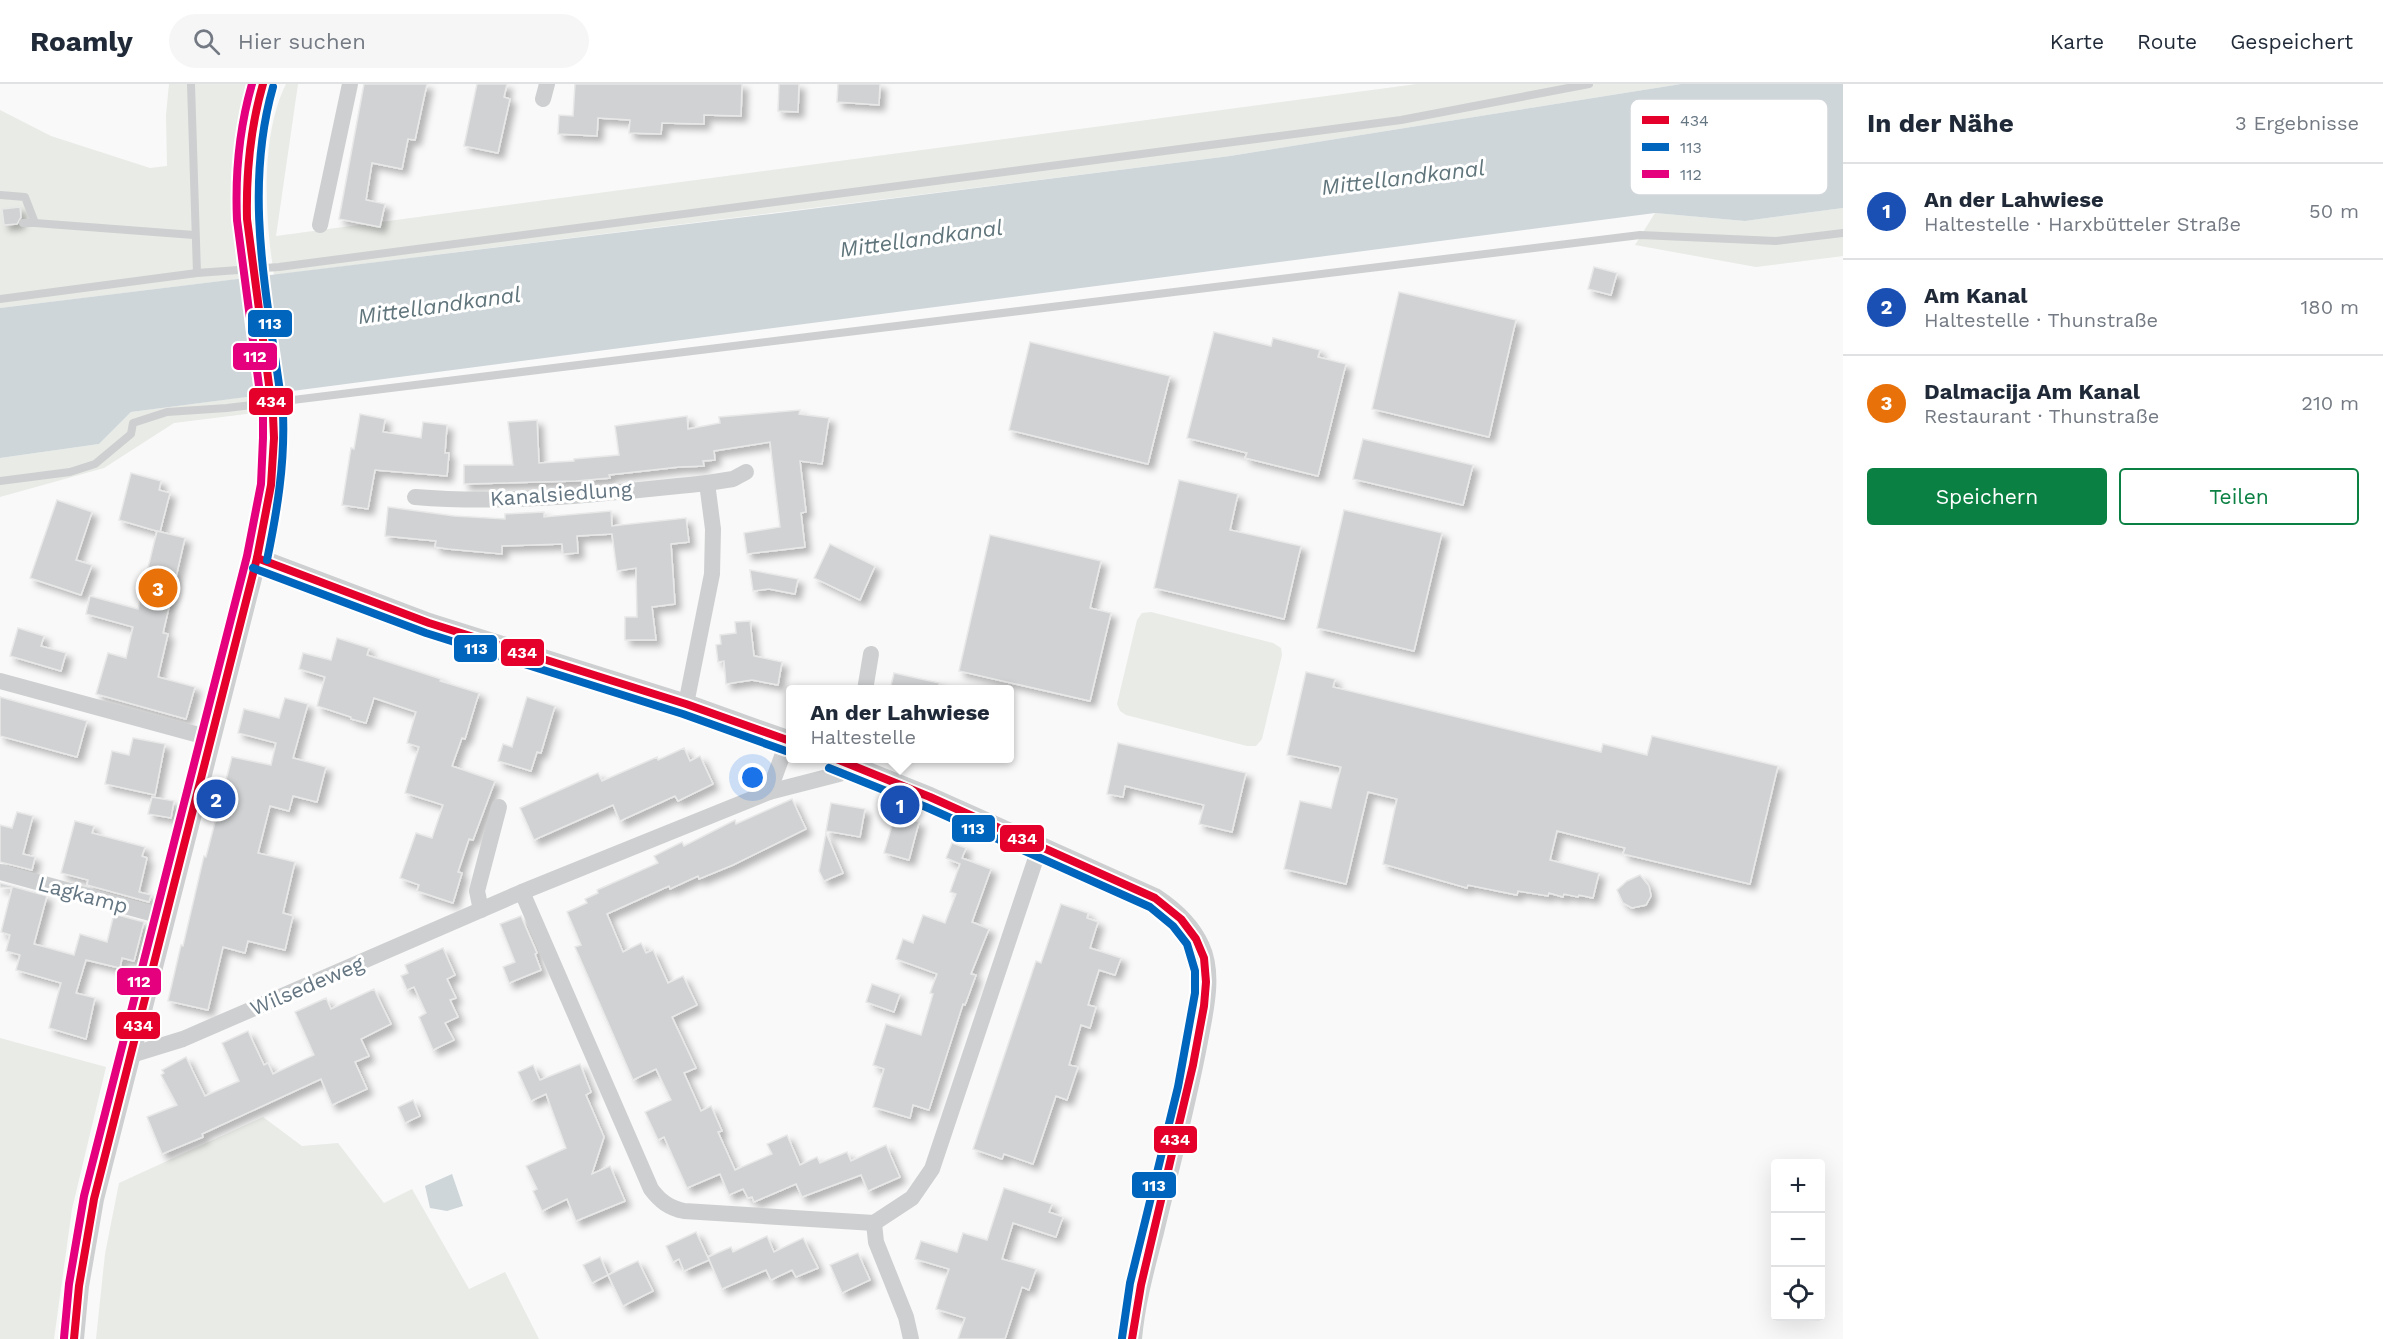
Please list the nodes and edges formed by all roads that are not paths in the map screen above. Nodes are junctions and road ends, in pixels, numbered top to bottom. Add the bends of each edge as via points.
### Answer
1 (191, 84) edge
2 (263, 84) edge
3 (350, 84) edge
4 (1589, 84) edge
5 (0, 195) edge
6 (35, 223) junction
7 (23, 224) dead end
8 (320, 225) dead end
9 (1843, 233) edge
10 (194, 235) junction
11 (197, 273) junction
12 (0, 299) edge
13 (746, 472) dead end
14 (0, 481) edge
15 (707, 483) junction
16 (415, 497) dead end
17 (256, 558) junction
18 (871, 654) dead end
19 (0, 681) edge
20 (866, 685) edge
21 (686, 704) junction
22 (210, 738) junction
23 (786, 739) edge
24 (786, 748) edge
25 (843, 763) edge
26 (849, 763) edge
27 (769, 792) junction
28 (499, 807) dead end
29 (1040, 846) junction
30 (0, 872) edge
31 (522, 892) junction
32 (481, 910) junction
33 (165, 917) junction
34 (131, 1055) junction
35 (874, 1223) junction
36 (74, 1339) edge
37 (911, 1339) edge
38 (1132, 1339) edge

1 - 10 lane
2 - 17 street, bridge via 250,138 247,219 273,416 271,485
3 - 8 street
4 - 11 lane via 1401,120 303,264
5 - 6 lane via 25,197
6 - 7 lane
6 - 10 lane
9 - 14 lane via 1776,241 1641,235 227,408 167,412 134,423 131,434 89,466
10 - 11 lane
11 - 12 lane
13 - 15 street, Kanalsiedlung via 733,479
15 - 16 street, Kanalsiedlung via 537,498
15 - 21 street via 713,530 712,574
17 - 21 street via 429,623
17 - 22 street
18 - 20 street
19 - 22 street
21 - 23 street
22 - 33 street
24 - 27 street
25 - 27 street, Wilsedeweg via 839,774
26 - 29 street
27 - 31 street, Wilsedeweg
28 - 32 street via 477,891
29 - 35 street via 932,1169 912,1198
29 - 38 street via 1155,898 1175,911 1201,947 1205,969 1202,1020
30 - 33 street, Lagkamp
31 - 32 street, Wilsedeweg
31 - 35 street via 658,1198 684,1211
32 - 34 street, Wilsedeweg via 183,1039
33 - 34 street
34 - 36 street via 94,1199
35 - 37 street via 876,1242

